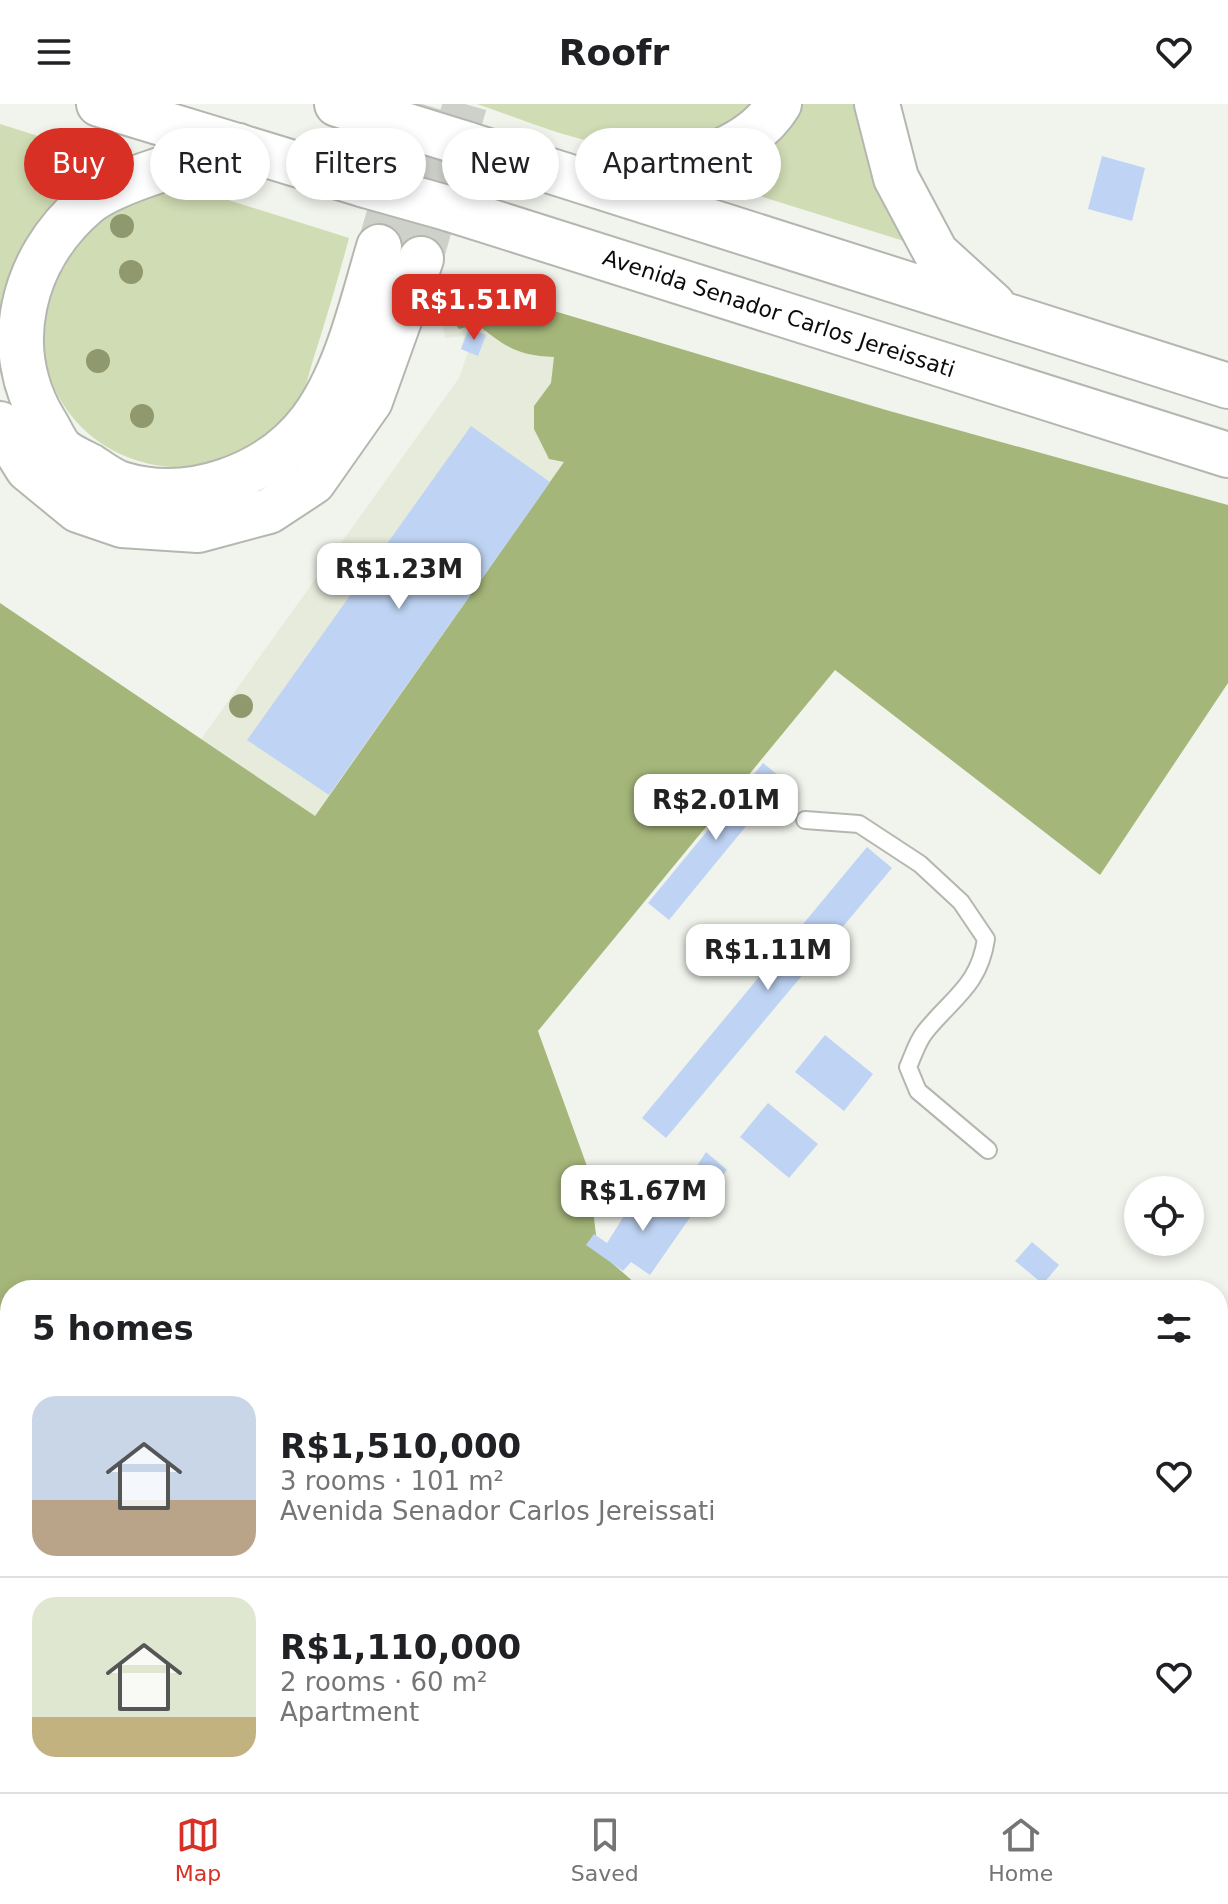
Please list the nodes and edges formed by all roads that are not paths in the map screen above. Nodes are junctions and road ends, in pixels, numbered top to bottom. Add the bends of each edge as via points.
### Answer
1 (99, 104) edge
2 (337, 104) edge
3 (779, 104) edge
4 (877, 104) edge
5 (178, 128) edge
6 (757, 128) edge
7 (270, 156) edge
8 (150, 174) edge
9 (575, 177) edge
10 (648, 200) edge
11 (379, 247) tunnel mouth
12 (421, 259) tunnel mouth
13 (1004, 315) junction
14 (1228, 386) edge
15 (0, 424) edge
16 (1228, 455) edge
17 (805, 820) dead end
18 (988, 1150) dead end

1 - 5 main road, Avenida Senador Carlos Jereissati
2 - 9 main road, bridge
3 - 6 main road
4 - 13 main road via 896,178 936,253
7 - 16 main road, Avenida Senador Carlos Jereissati, bridge
8 - 11 main road via 88,202 56,234 30,276 20,331 21,369 62,451 121,484 177,490 231,481 280,454 311,421 334,381
10 - 13 main road
12 - 15 main road via 370,401 313,482 269,511 198,530 122,525 78,510 28,469
13 - 14 main road
17 - 18 lane via 859,824 961,902 986,939 983,963 923,1034 908,1067 918,1091

